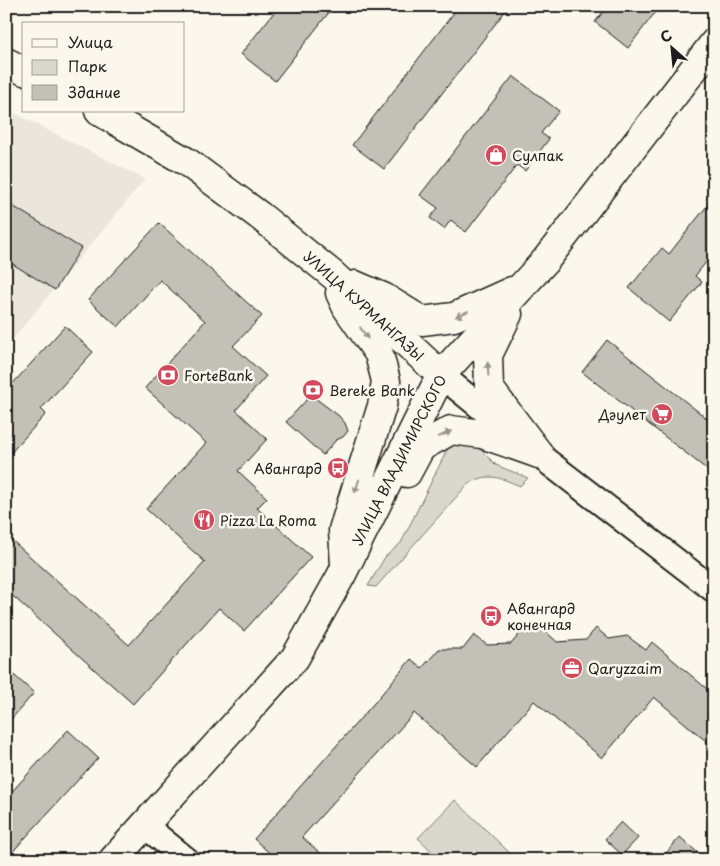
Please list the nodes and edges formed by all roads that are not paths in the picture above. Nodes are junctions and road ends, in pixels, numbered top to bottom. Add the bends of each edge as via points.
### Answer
1 (714, 43) edge
2 (6, 62) edge
3 (22, 70) edge
4 (101, 112) edge
5 (333, 275) junction
6 (522, 287) junction
7 (440, 375) junction
8 (539, 454) junction
9 (345, 567) junction
10 (714, 590) edge
11 (144, 825) junction
12 (113, 860) edge
13 (187, 860) edge

1 - 6 street, УЛИЦА ВЛАДИМИРСКОГО
2 - 3 street
4 - 5 street, УЛИЦА КУРМАНГАЗЫ via 187,162
6 -> 5 street via 454,317 422,321 383,297
5 - 7 street, УЛИЦА КУРМАНГАЗЫ
5 -> 9 street via 347,308 379,354 386,382 382,406 342,530
6 - 7 street, УЛИЦА ВЛАДИМИРСКОГО
8 -> 6 street via 489,388 488,355
7 - 8 street, УЛИЦА КУРМАНГАЗЫ
7 - 9 street, УЛИЦА ВЛАДИМИРСКОГО
9 -> 8 street via 370,544 422,447 451,430 482,434
8 - 10 street, УЛИЦА КУРМАНГАЗЫ
9 - 11 street, УЛИЦА ВЛАДИМИРСКОГО via 295,658
11 - 12 street, УЛИЦА ВЛАДИМИРСКОГО
11 - 13 street

